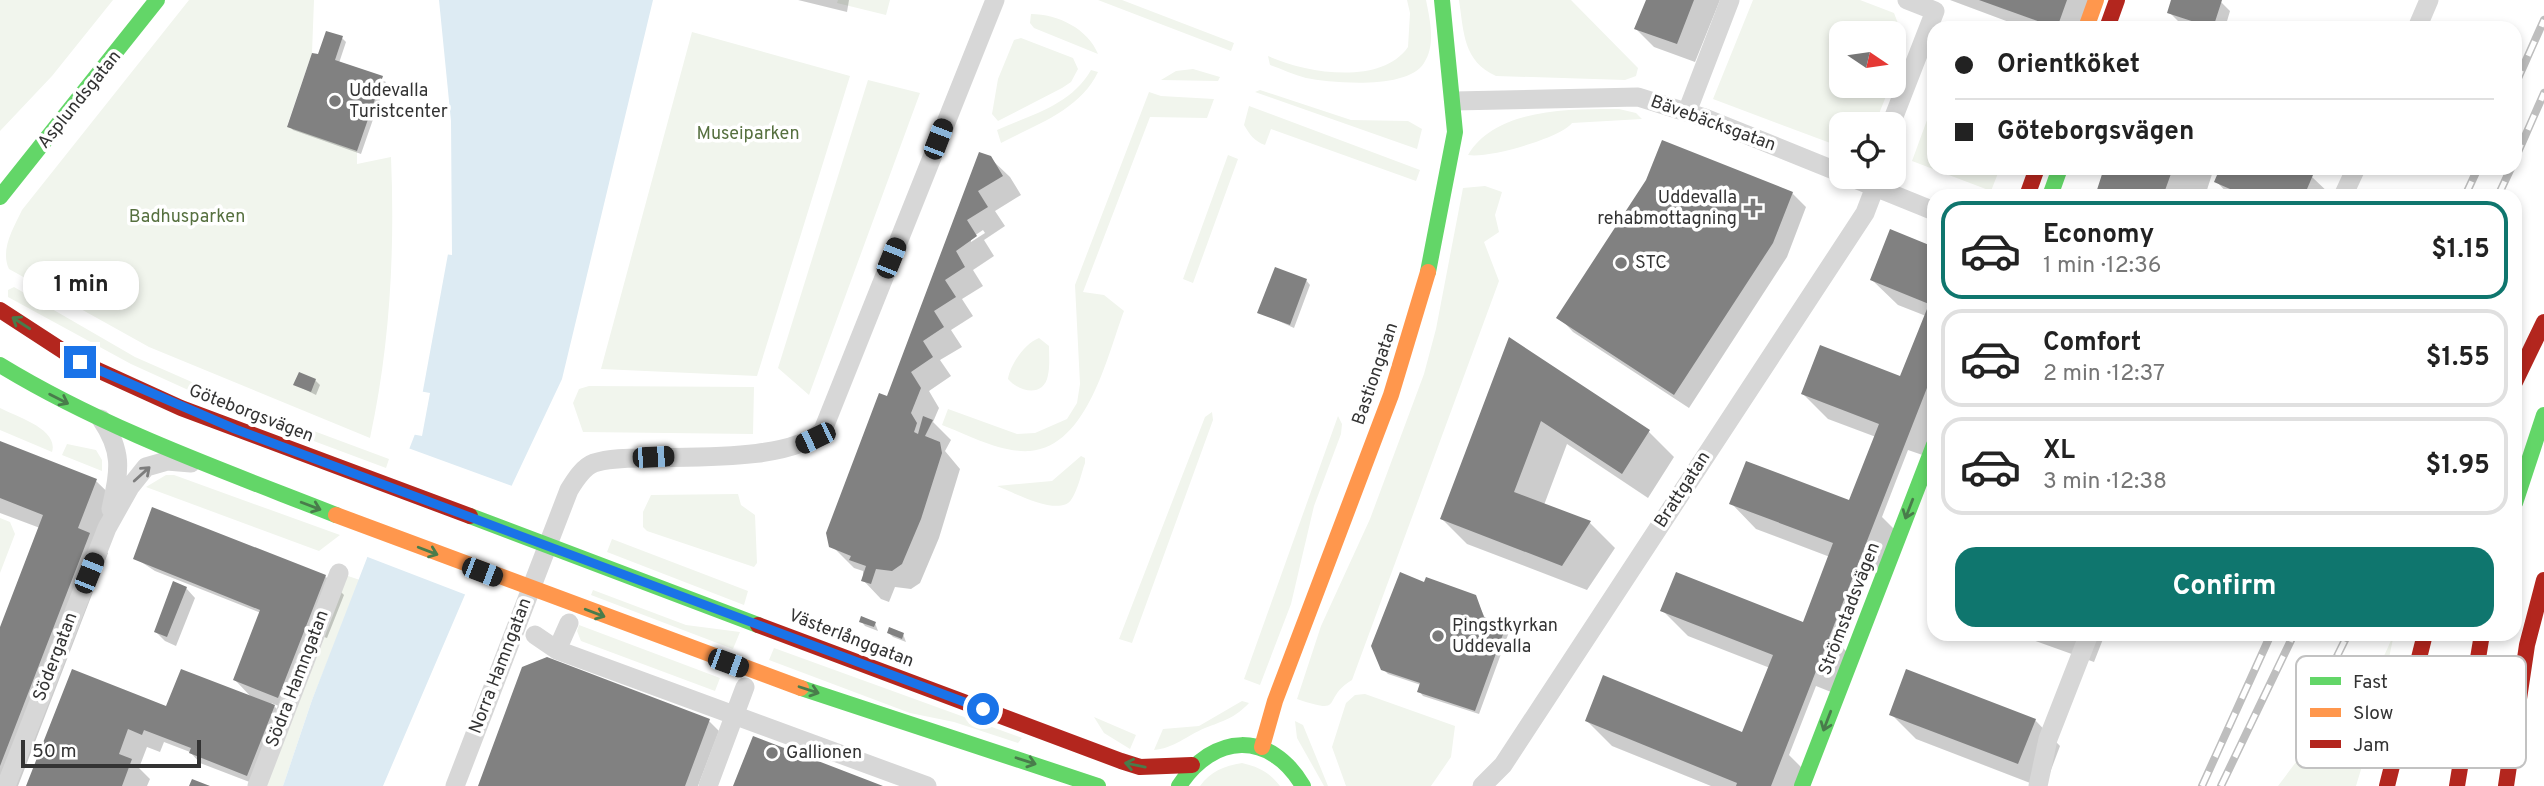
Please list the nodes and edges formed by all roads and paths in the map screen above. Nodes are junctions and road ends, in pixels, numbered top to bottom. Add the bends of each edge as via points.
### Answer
1 (157, 0) edge
2 (995, 0) edge
3 (1442, 0) edge
4 (1730, 0) edge
5 (1907, 0) edge
6 (2096, 0) edge
7 (2117, 0) edge
8 (2430, 0) edge
9 (1931, 21) edge
10 (2088, 21) edge
11 (2110, 21) edge
12 (2420, 21) edge
13 (1927, 32) edge
14 (1454, 101) junction
15 (1686, 111) junction
16 (1896, 112) edge
17 (1829, 168) edge
18 (1866, 189) edge
19 (1884, 189) edge
20 (0, 197) edge
21 (1927, 208) edge
22 (0, 310) edge
23 (2544, 322) edge
24 (2522, 368) edge
25 (4, 369) edge
26 (2544, 415) edge
27 (101, 419) junction
28 (1927, 463) edge
29 (203, 464) junction
30 (2522, 482) edge
31 (107, 528) junction
32 (500, 528) joint
33 (547, 546) junction
34 (339, 573) dead end
35 (2544, 580) edge
36 (531, 590) junction
37 (569, 623) dead end
38 (535, 635) dead end
39 (2085, 641) edge
40 (557, 650) junction
41 (2525, 656) edge
42 (745, 687) dead end
43 (735, 716) junction
44 (1836, 745) dead end
45 (1262, 747) junction
46 (1192, 765) junction
47 (1827, 767) dead end
48 (2392, 768) edge
49 (2459, 768) edge
50 (2509, 768) edge
51 (6, 786) edge
52 (257, 786) edge
53 (456, 786) edge
54 (708, 786) edge
55 (927, 786) edge
56 (1098, 786) edge
57 (1179, 786) edge
58 (1303, 786) edge
59 (1482, 786) edge
60 (1802, 786) edge
61 (2038, 786) edge
62 (2387, 786) edge
63 (2457, 786) edge
64 (2506, 786) edge

1 - 20 main road, Asplundsgatan
2 - 33 street, Norra Hamngatan via 823,430 801,444 774,451 593,463 569,490
3 - 14 main road, Bastiongatan
4 - 15 street
5 - 9 street via 1935,11
6 - 10 main road
7 - 11 main road
8 - 12 street
13 - 16 street
14 - 15 street, Bävebäcksgatan via 1638,97
14 - 45 main road, Bastiongatan via 1451,167 1414,325
15 - 17 street, Bävebäcksgatan
18 - 59 street, Brattgatan via 1865,214 1503,765
19 - 21 street
32 -> 22 main road, Göteborgsvägen via 169,402 80,362
23 - 24 main road
25 -> 27 main road
26 - 30 main road
27 - 29 main road
27 - 31 street, Södergatan via 119,456
28 -> 60 main road, Strömstadsvägen
31 -> 29 street, Södergatan via 146,467 167,461
29 -> 36 main road
31 - 51 street, Södergatan
32 - 33 main road, Västerlånggatan
33 - 36 street, Norra Hamngatan
46 -> 33 main road, Västerlånggatan via 1140,767 1121,761
34 - 52 street, Södra Hamngatan
35 - 41 main road
36 - 53 street, Norra Hamngatan
36 -> 56 main road via 751,671
37 - 40 street
38 - 40 street
39 - 61 street via 2051,729
40 - 43 street
42 - 43 street
43 - 54 street
43 - 55 street
44 - 47 main road
45 - 46 main road, Västerlånggatan via 1241,743 1219,747
45 - 58 main road via 1284,760
46 - 57 main road, Västerlånggatan
48 - 62 main road
49 - 63 main road
50 - 64 main road

